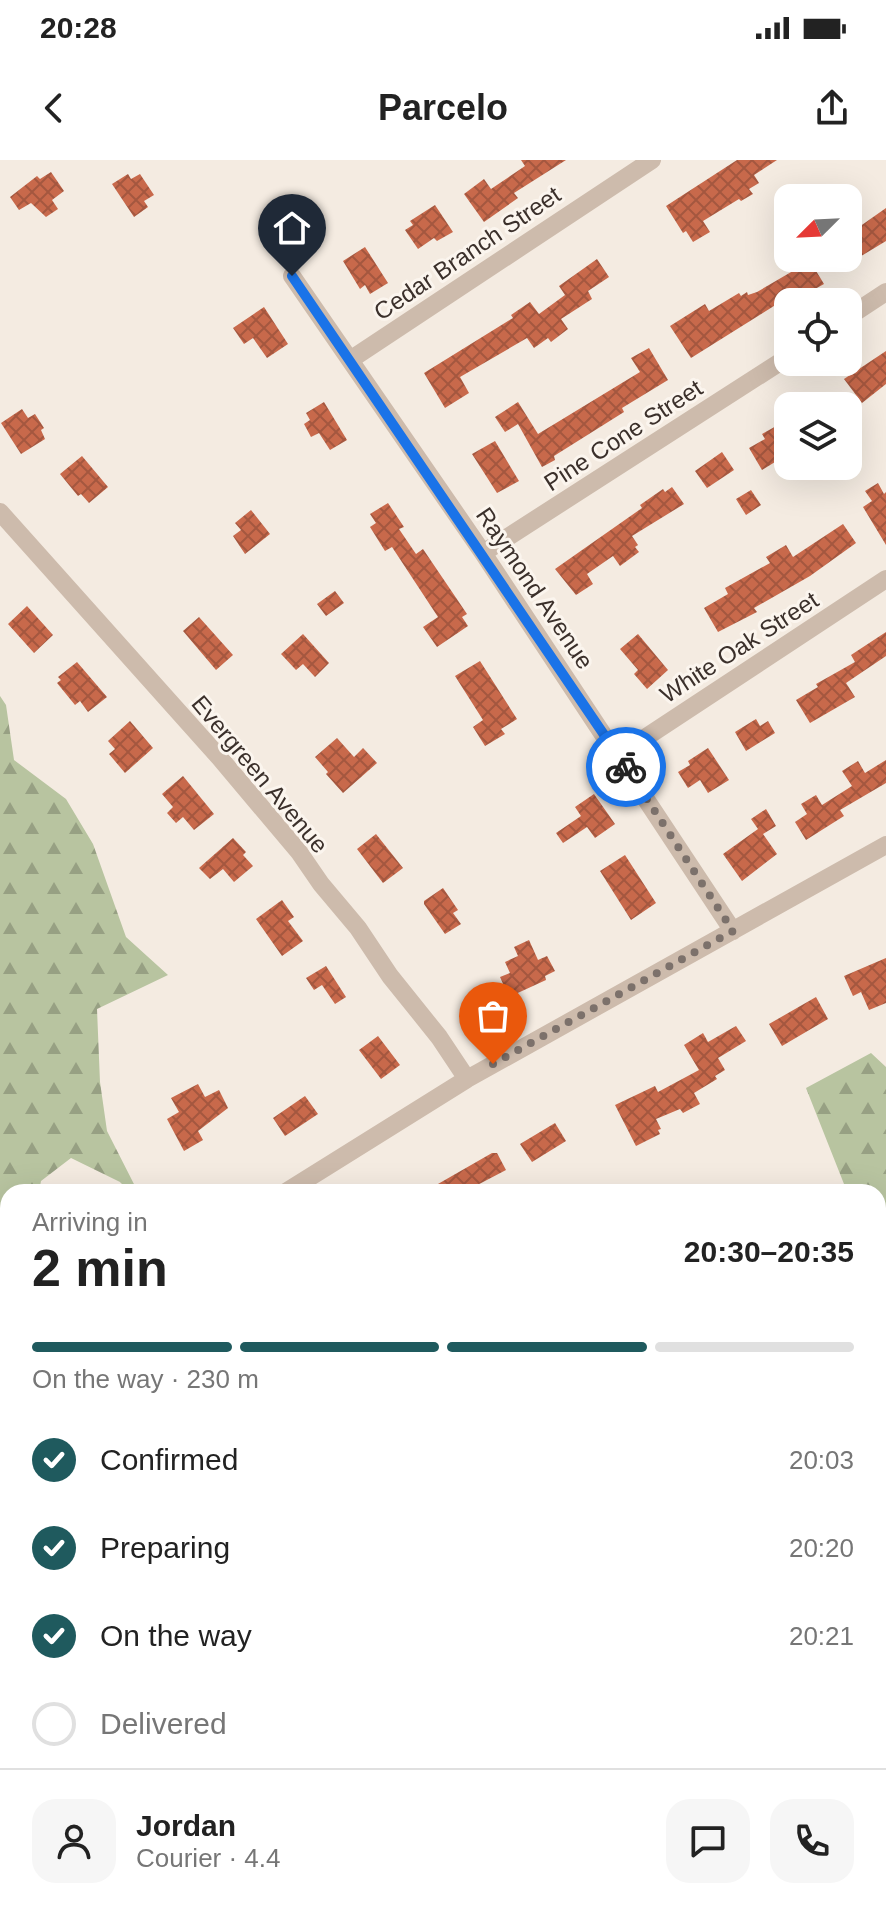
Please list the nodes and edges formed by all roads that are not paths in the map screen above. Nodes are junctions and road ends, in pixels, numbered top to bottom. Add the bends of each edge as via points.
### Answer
1 (652, 160) edge
2 (292, 276) dead end
3 (886, 292) edge
4 (862, 308) edge
5 (350, 360) junction
6 (774, 366) edge
7 (0, 512) edge
8 (483, 553) junction
9 (886, 579) edge
10 (619, 755) junction
11 (886, 845) edge
12 (733, 931) junction
13 (467, 1079) junction
14 (299, 1184) edge

1 - 5 street, Cedar Branch Street
2 - 5 street, Raymond Avenue
3 - 4 street
5 - 8 street, Raymond Avenue
6 - 8 street, Pine Cone Street
7 - 13 street, Evergreen Avenue via 299,852
8 - 10 street, Raymond Avenue
9 - 10 street, White Oak Street
10 - 12 street, Raymond Avenue
11 - 12 street
12 - 13 street
13 - 14 street

